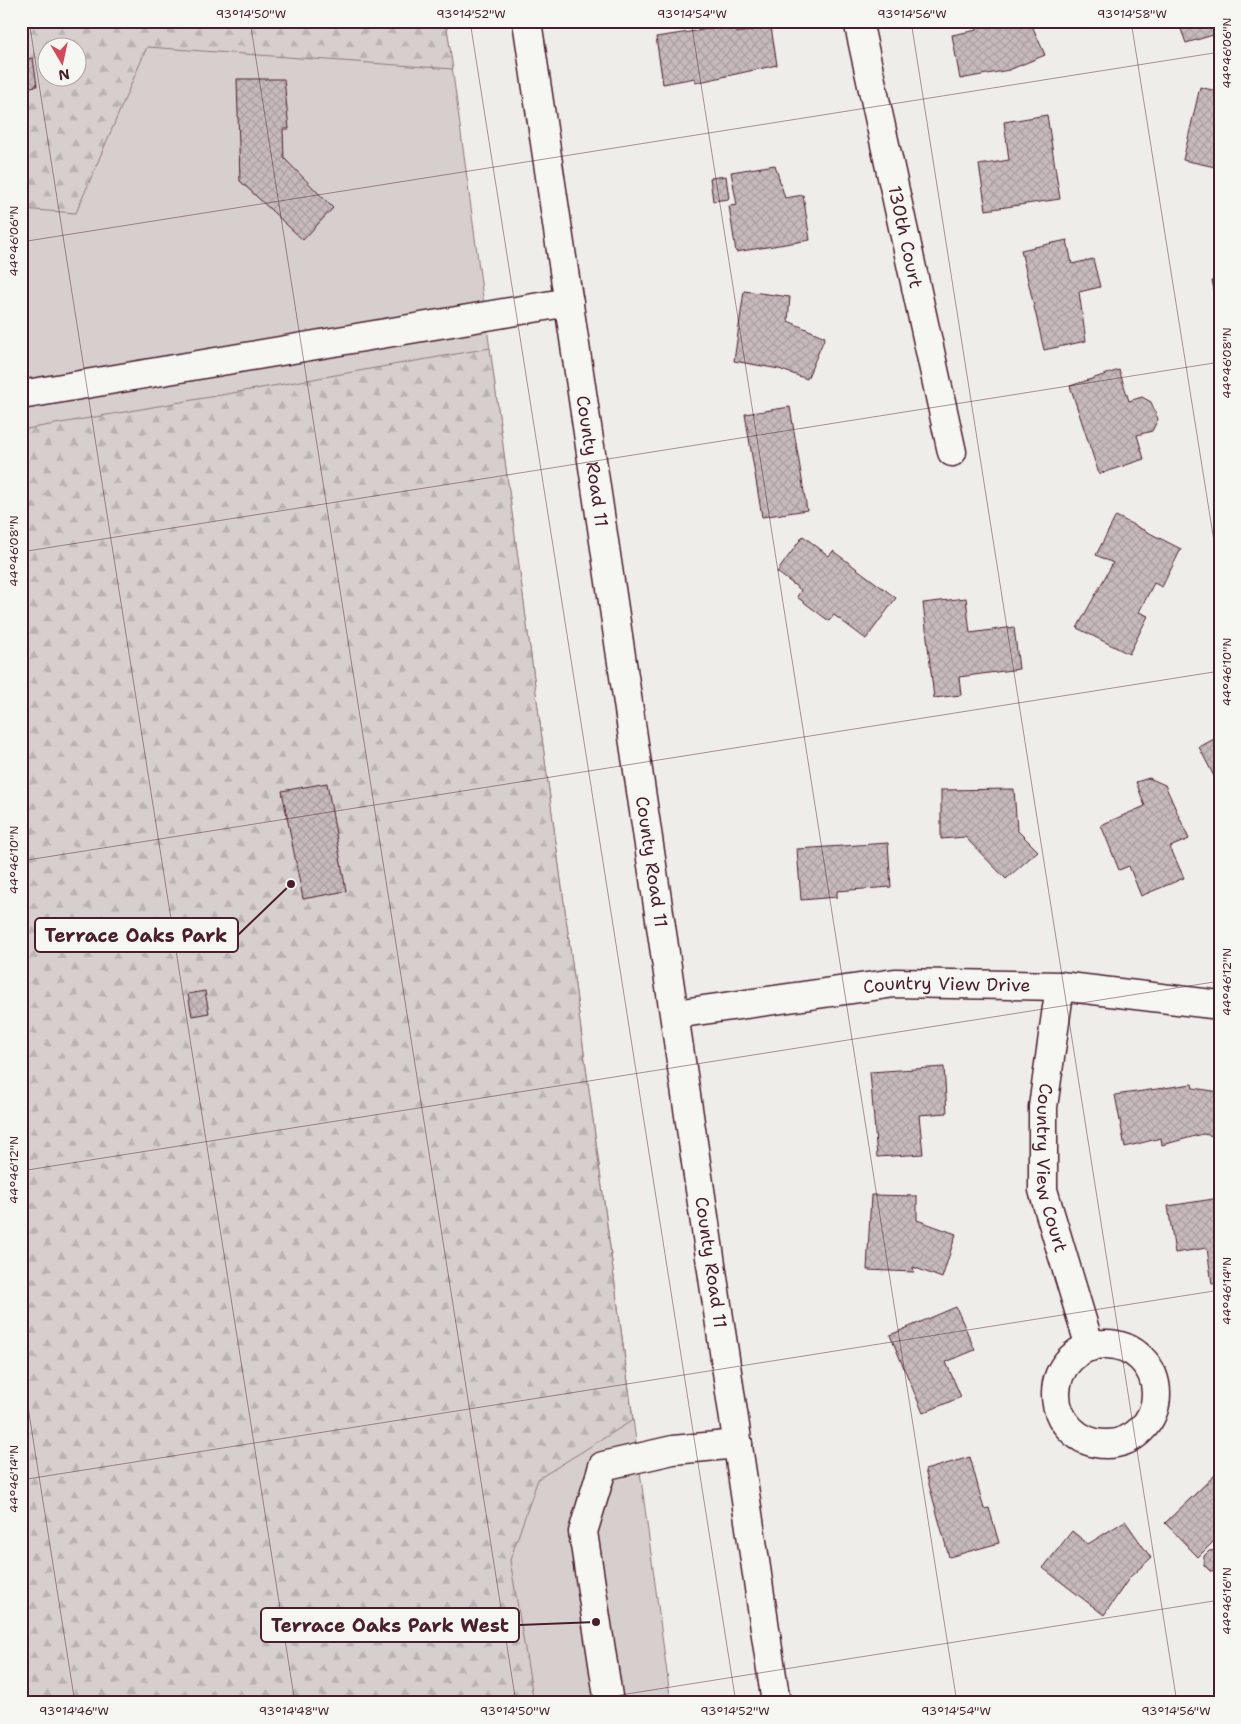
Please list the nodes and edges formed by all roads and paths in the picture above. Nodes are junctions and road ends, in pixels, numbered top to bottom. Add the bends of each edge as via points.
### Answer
1 (527, 21) edge
2 (858, 21) edge
3 (569, 302) junction
4 (21, 395) edge
5 (952, 452) dead end
6 (1060, 986) junction
7 (1220, 1005) edge
8 (675, 1014) junction
9 (1090, 1347) dead end
10 (738, 1444) junction
11 (609, 1703) edge
12 (776, 1703) edge

1 - 3 street, County Road 11
2 - 5 street, 130th Court
3 - 4 street
3 - 8 street, County Road 11
6 - 7 street, Country View Drive
6 - 8 street, Country View Drive via 895,983
6 - 9 street, Country View Court via 1042,1107 1043,1190
8 - 10 street, County Road 11
10 - 11 street via 673,1450 603,1466 583,1532
10 - 12 street, County Road 11

